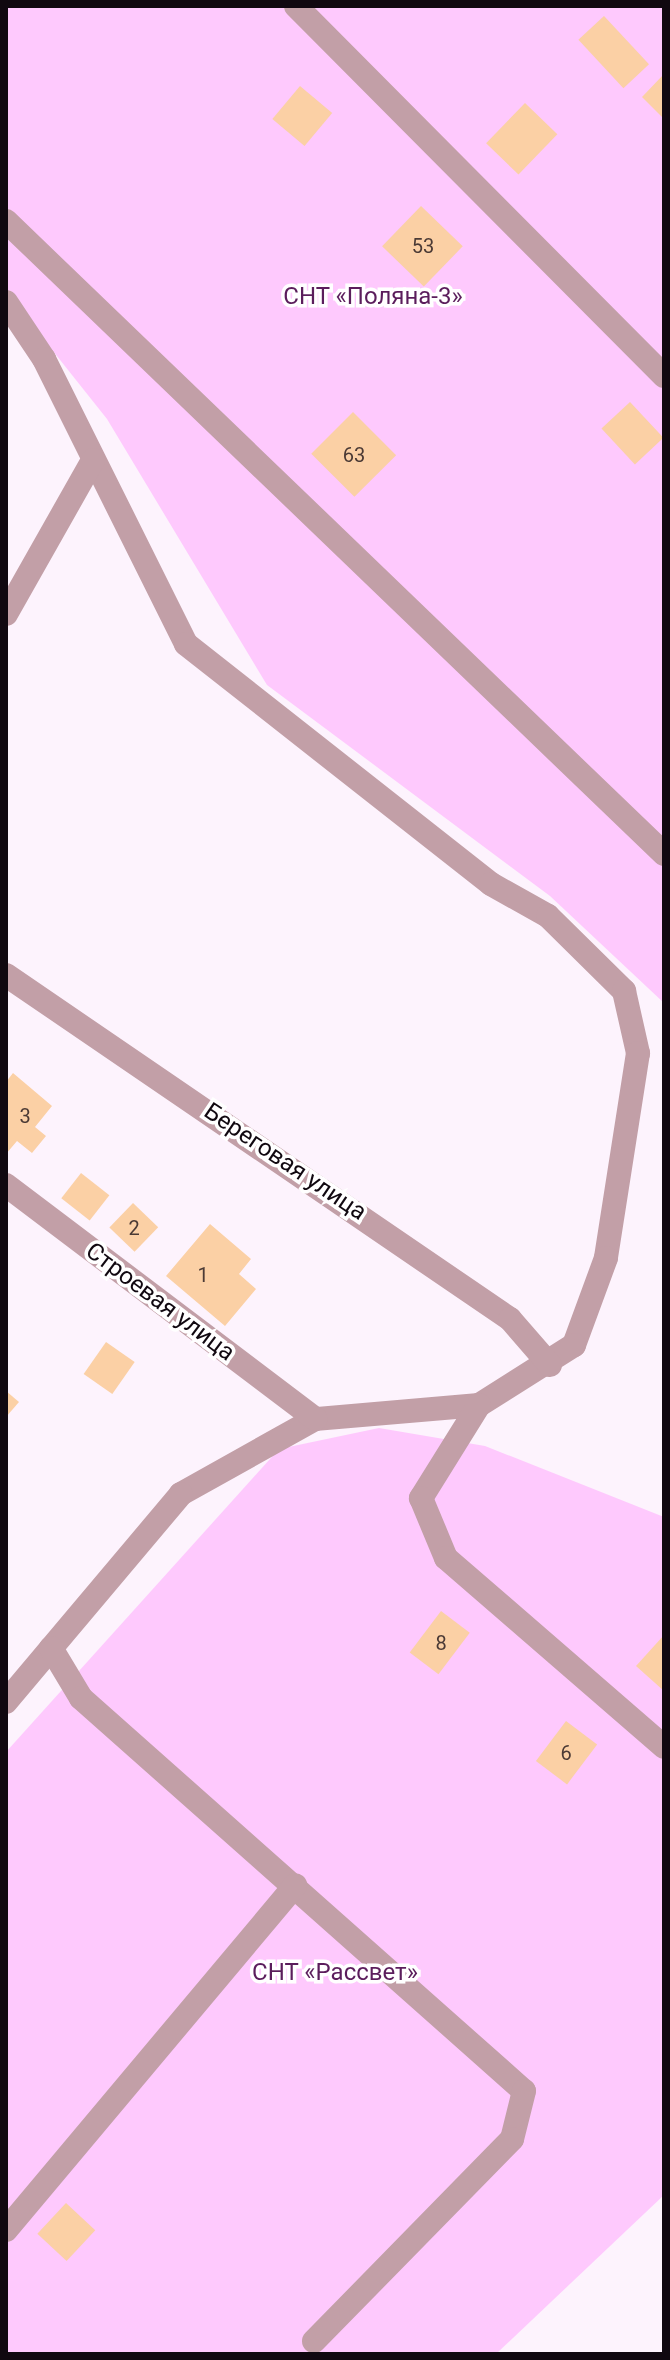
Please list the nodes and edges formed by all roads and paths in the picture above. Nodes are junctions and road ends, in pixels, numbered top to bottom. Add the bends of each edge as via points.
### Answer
1 (296, 6) edge
2 (6, 221) edge
3 (6, 302) edge
4 (664, 376) edge
5 (93, 460) junction
6 (6, 614) edge
7 (659, 838) edge
8 (6, 975) edge
9 (6, 1185) edge
10 (550, 1365) junction
11 (479, 1405) junction
12 (315, 1419) junction
13 (51, 1648) junction
14 (6, 1702) edge
15 (664, 1747) edge
16 (295, 1885) junction
17 (6, 2230) edge
18 (314, 2341) dead end

1 - 4 street
2 - 7 street
3 - 5 street via 44,359
5 - 6 street
5 - 10 street via 186,644 491,884 548,916 624,991 638,1053 606,1258 574,1345
8 - 10 street, Береговая улица via 485,1301
9 - 12 street, Строевая улица
10 - 11 street
11 - 12 street
11 - 15 street via 421,1498 446,1558
12 - 13 street via 181,1494
13 - 14 street
13 - 16 street via 81,1698
16 - 17 street
16 - 18 street via 524,2091 525,2109 512,2139

